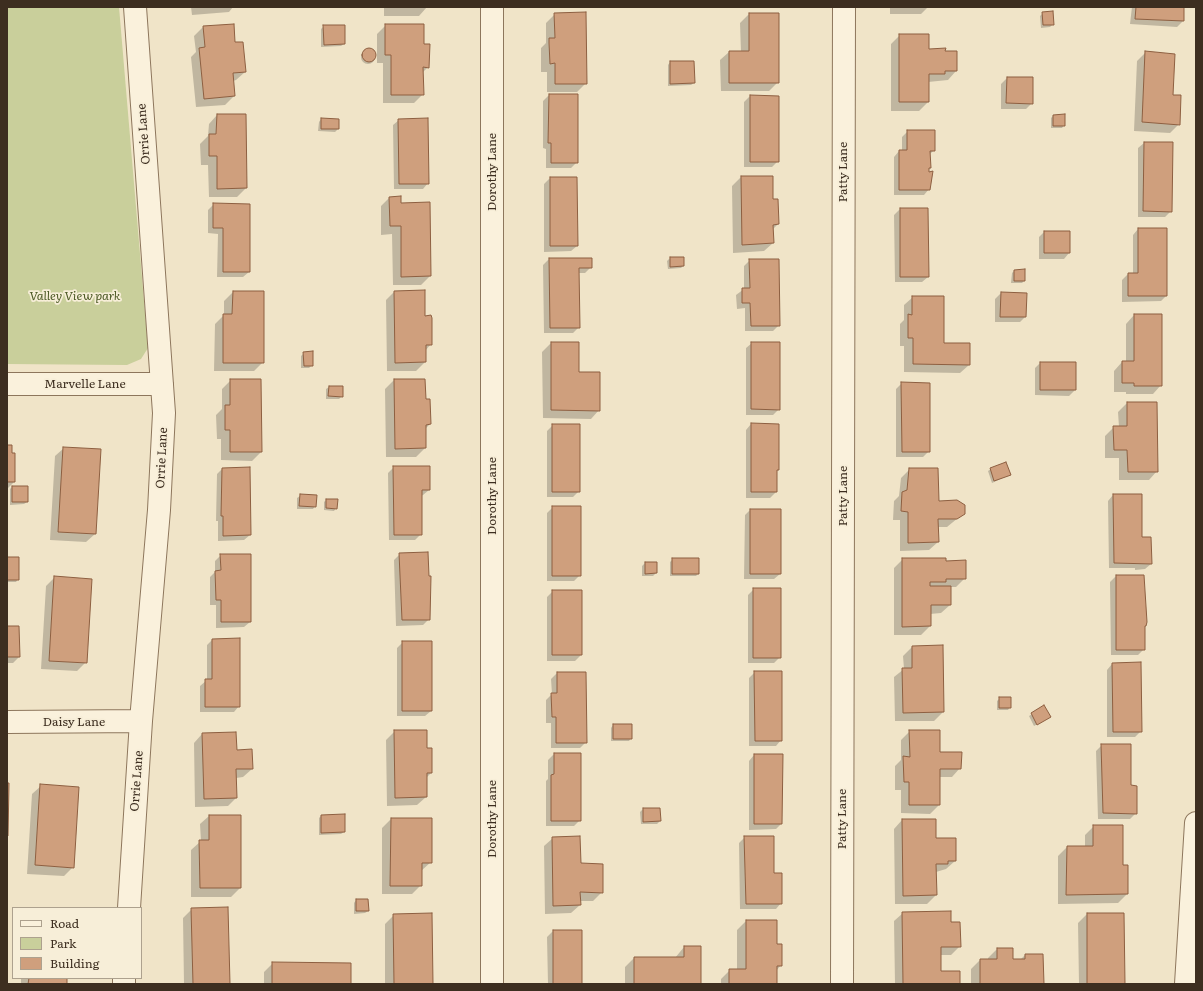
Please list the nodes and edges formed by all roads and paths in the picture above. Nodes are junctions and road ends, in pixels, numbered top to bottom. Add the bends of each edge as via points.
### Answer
1 (135, 7) edge
2 (492, 7) edge
3 (844, 7) edge
4 (7, 384) edge
5 (162, 384) junction
6 (141, 721) junction
7 (7, 722) edge
8 (1196, 823) edge
9 (129, 907) edge
10 (492, 984) edge
11 (842, 984) edge
12 (1186, 984) edge

1 - 5 street, Orrie Lane
2 - 10 street, Dorothy Lane
3 - 11 street, Patty Lane
4 - 5 street, Marvelle Lane
5 - 6 street, Orrie Lane via 164,413 159,510
6 - 7 street, Daisy Lane
6 - 9 street, Orrie Lane
8 - 12 street

